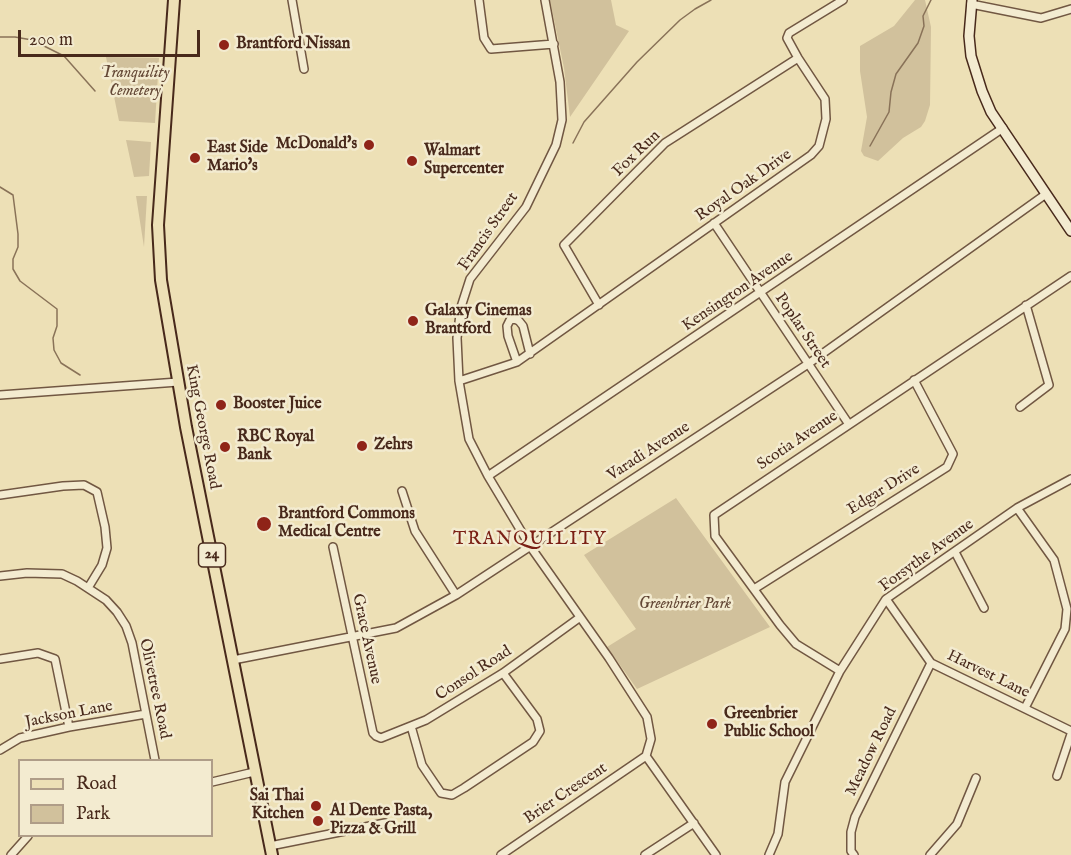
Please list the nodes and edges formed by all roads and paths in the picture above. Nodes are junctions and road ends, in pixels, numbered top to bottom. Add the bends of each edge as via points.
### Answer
1 (174, 0) edge
2 (292, 0) edge
3 (479, 0) edge
4 (545, 0) edge
5 (843, 0) edge
6 (971, 2) edge
7 (1071, 9) edge
8 (554, 44) junction
9 (798, 58) junction
10 (304, 69) dead end
11 (1003, 128) junction
12 (1046, 194) junction
13 (714, 223) junction
14 (1071, 231) edge
15 (1071, 276) edge
16 (760, 293) junction
17 (599, 305) junction
18 (1026, 305) junction
19 (530, 354) junction
20 (517, 362) junction
21 (808, 364) junction
22 (914, 380) junction
23 (459, 381) junction
24 (178, 382) junction
25 (0, 395) edge
26 (1020, 407) dead end
27 (848, 423) junction
28 (488, 476) junction
29 (1071, 479) edge
30 (402, 491) dead end
31 (0, 495) edge
32 (1017, 508) junction
33 (530, 546) junction
34 (333, 547) dead end
35 (955, 552) junction
36 (0, 576) edge
37 (88, 588) junction
38 (754, 589) junction
39 (456, 595) junction
40 (886, 599) junction
41 (984, 608) dead end
42 (579, 618) junction
43 (351, 637) junction
44 (0, 659) edge
45 (233, 660) junction
46 (931, 663) junction
47 (840, 671) junction
48 (503, 673) junction
49 (1025, 708) junction
50 (146, 714) junction
51 (411, 726) junction
52 (69, 727) junction
53 (1071, 732) edge
54 (376, 736) joint
55 (0, 750) edge
56 (646, 756) junction
57 (156, 759) edge
58 (254, 772) junction
59 (1057, 776) dead end
60 (976, 778) dead end
61 (213, 782) edge
62 (385, 823) dead end
63 (694, 823) junction
64 (27, 837) edge
65 (271, 851) edge
66 (11, 855) edge
67 (501, 855) edge
68 (645, 855) edge
69 (716, 855) edge
70 (769, 855) edge
71 (855, 855) edge
72 (930, 855) edge

1 - 24 main road, King George Road / 24 via 158,225 161,280
2 - 10 street
3 - 8 street via 484,38 490,49
4 - 8 street, Francis Street
5 - 9 street, Royal Oak Drive via 789,33 787,38
6 - 7 street via 1041,18
6 - 11 main road via 971,56 982,91
8 - 23 street, Francis Street via 562,120 556,145 526,207 470,279 457,338
9 - 13 street, Royal Oak Drive via 825,99 826,119 819,146
9 - 17 street, Fox Run via 665,144 564,245
11 - 12 main road
11 - 16 street, Kensington Avenue
12 - 14 main road
12 - 21 street, Varadi Avenue
13 - 16 street, Poplar Street
13 - 17 street, Royal Oak Drive
15 - 18 street, Scotia Avenue
16 - 21 street, Poplar Street
16 - 28 street, Kensington Avenue
17 - 19 street, Royal Oak Drive
18 - 22 street, Scotia Avenue
18 - 26 street via 1049,385
19 - 20 street, Royal Oak Drive
19 - 20 street via 523,326 515,319 510,320 508,336
20 - 23 street, Royal Oak Drive
21 - 27 street, Poplar Street
21 - 33 street, Varadi Avenue
22 - 27 street, Scotia Avenue
22 - 38 street, Edgar Drive via 953,454 947,467
23 - 28 street, Francis Street via 470,439
24 - 25 street
24 - 45 main road, King George Road / 24
27 - 38 street, Scotia Avenue via 714,515 715,536
28 - 33 street, Francis Street
29 - 32 street, Forsythe Avenue
30 - 39 street via 415,531
31 - 37 street via 84,485 97,492 107,548 102,566
32 - 35 street, Forsythe Avenue
32 - 49 street via 1054,560 1067,609 1065,629
33 - 39 street, Varadi Avenue
33 - 42 street, Francis Street
34 - 43 street, Grace Avenue
35 - 40 street, Forsythe Avenue
35 - 41 street
36 - 37 street, Olivetree Road via 62,574
37 - 50 street, Olivetree Road via 106,600 126,626
38 - 47 street, Scotia Avenue via 796,644
39 - 43 street, Varadi Avenue via 396,628
40 - 46 street, Harvest Lane
40 - 47 street, Forsythe Avenue
42 - 48 street, Consol Road
42 - 56 street, Francis Street via 647,717 651,739
43 - 45 street, Varadi Avenue
43 - 54 street, Grace Avenue via 372,733
44 - 52 street via 38,653 55,659
45 - 58 main road, King George Road / 24
46 - 49 street, Harvest Lane
46 - 71 street, Meadow Road via 855,817 851,851
47 - 70 street, Forsythe Avenue via 785,782 778,834
48 - 51 street, Consol Road
48 - 51 street via 537,719 540,731 533,742 452,795 441,793 422,765
49 - 53 street, Harvest Lane
50 - 52 street, Jackson Lane
50 - 57 street, Olivetree Road
51 - 54 street, Consol Road via 381,738
52 - 55 street, Jackson Lane via 20,738
53 - 59 street
56 - 63 street
56 - 67 street, Brier Crescent
58 - 61 street
58 - 65 main road, King George Road / 24
60 - 72 street via 957,824
62 - 65 street
63 - 68 street
63 - 69 street
64 - 66 street

